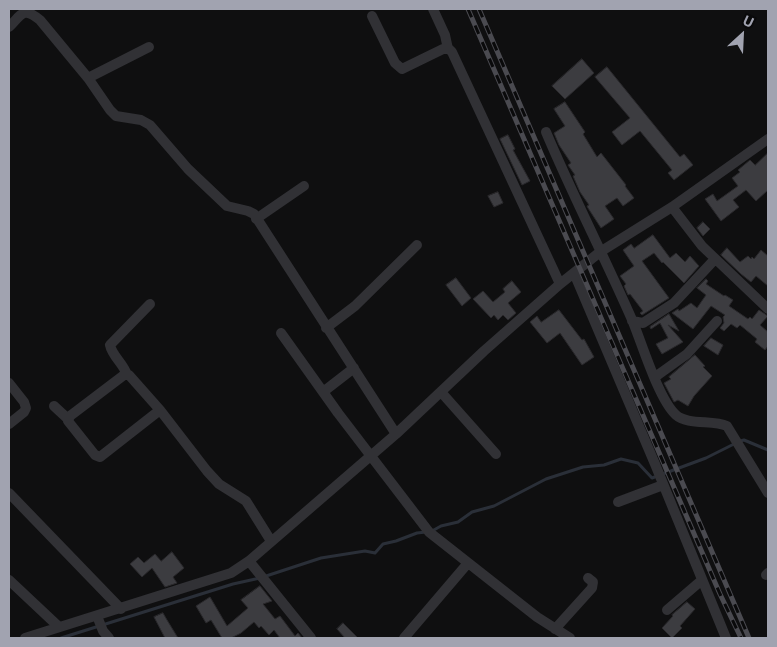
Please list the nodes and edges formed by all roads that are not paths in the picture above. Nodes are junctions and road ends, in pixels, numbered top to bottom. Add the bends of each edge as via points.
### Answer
1 (433, 9) edge
2 (33, 11) edge
3 (372, 16) dead end
4 (9, 27) edge
5 (149, 47) dead end
6 (448, 49) junction
7 (88, 78) junction
8 (546, 132) dead end
9 (767, 142) edge
10 (304, 186) dead end
11 (672, 207) junction
12 (256, 219) junction
13 (417, 245) dead end
14 (600, 252) junction
15 (715, 259) junction
16 (574, 273) junction
17 (560, 284) junction
18 (150, 304) dead end
19 (768, 309) edge
20 (717, 321) dead end
21 (632, 322) junction
22 (326, 328) junction
23 (280, 333) dead end
24 (354, 368) junction
25 (127, 375) junction
26 (655, 377) junction
27 (9, 383) edge
28 (323, 392) junction
29 (440, 392) junction
30 (54, 406) dead end
31 (160, 410) junction
32 (68, 419) junction
33 (9, 424) edge
34 (396, 434) junction
35 (496, 454) dead end
36 (371, 455) junction
37 (662, 483) junction
38 (9, 493) edge
39 (768, 493) edge
40 (618, 502) dead end
41 (271, 541) junction
42 (249, 561) junction
43 (468, 563) junction
44 (588, 578) dead end
45 (9, 580) edge
46 (702, 580) junction
47 (121, 609) junction
48 (667, 610) dead end
49 (98, 618) junction
50 (59, 627) junction
51 (555, 629) junction
52 (106, 634) edge
53 (25, 638) edge
54 (311, 638) edge
55 (404, 638) edge
56 (570, 638) edge
57 (726, 638) edge

1 - 6 street
2 - 4 street via 25,12
2 - 7 street
3 - 6 street via 395,63 402,69
5 - 7 street
6 - 17 street
7 - 12 street via 116,116 141,120 150,125 226,206 248,211
8 - 14 street
9 - 11 street
10 - 12 street
11 - 14 street
11 - 15 street
12 - 22 street
13 - 22 street via 355,306
14 - 16 street
14 - 21 street
15 - 19 street
15 - 21 street via 674,303 643,323
16 - 17 street
16 - 37 street
17 - 29 street
18 - 25 street via 110,345
20 - 26 street via 687,354
21 - 26 street
22 - 24 street
23 - 28 street
24 - 28 street
24 - 34 street
25 - 31 street
25 - 32 street
26 - 39 street via 677,416 722,424 730,430
27 - 33 street via 26,408
28 - 36 street
29 - 34 street
29 - 35 street
30 - 32 street
31 - 32 street via 100,457 95,455
31 - 41 street via 219,484 246,502
34 - 36 street
36 - 41 street
36 - 43 street via 428,532
37 - 40 street
37 - 46 street
38 - 47 street
41 - 42 street
42 - 47 street via 231,573
42 - 54 street
43 - 51 street
43 - 55 street
44 - 51 street via 593,582 592,588
45 - 50 street
46 - 48 street
46 - 57 street
47 - 49 street
49 - 50 street
49 - 52 street
50 - 53 street
51 - 56 street

